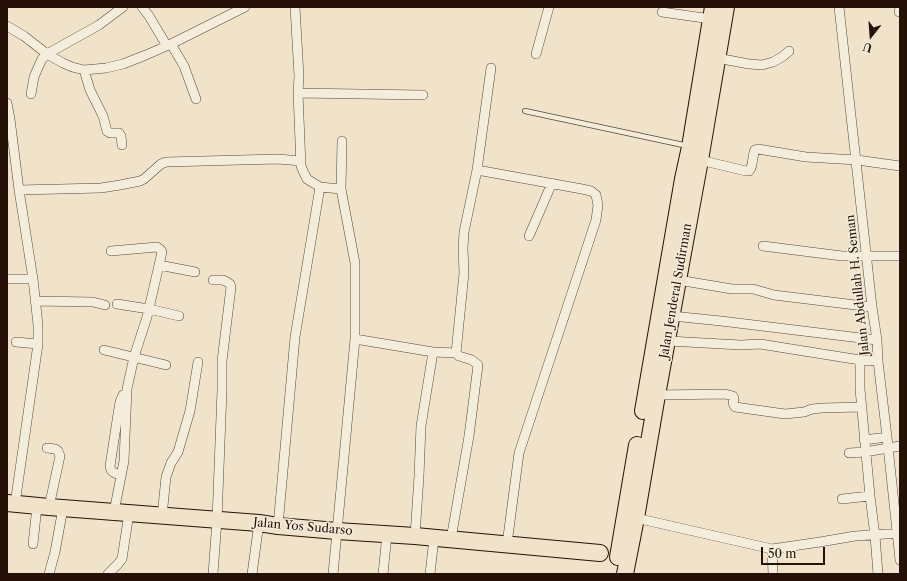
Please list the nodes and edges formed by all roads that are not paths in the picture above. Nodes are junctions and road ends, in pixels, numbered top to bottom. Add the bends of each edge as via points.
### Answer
1 (123, 7) edge
2 (142, 7) edge
3 (245, 7) edge
4 (295, 7) edge
5 (548, 7) edge
6 (726, 7) edge
7 (839, 7) edge
8 (662, 12) dead end
9 (712, 13) edge
10 (7, 26) edge
11 (169, 45) junction
12 (789, 51) dead end
13 (47, 54) junction
14 (536, 54) dead end
15 (717, 58) junction
16 (491, 68) dead end
17 (84, 70) junction
18 (298, 93) junction
19 (31, 94) dead end
20 (422, 96) dead end
21 (196, 99) dead end
22 (7, 103) edge
23 (524, 111) dead end
24 (342, 141) dead end
25 (10, 144) edge
26 (122, 145) dead end
27 (690, 147) junction
28 (700, 160) junction
29 (856, 160) junction
30 (301, 161) junction
31 (900, 166) edge
32 (477, 170) junction
33 (552, 183) junction
34 (320, 187) junction
35 (341, 188) junction
36 (18, 190) junction
37 (684, 209) junction
38 (529, 236) dead end
39 (763, 246) dead end
40 (111, 251) dead end
41 (867, 256) junction
42 (900, 256) edge
43 (158, 265) junction
44 (195, 272) dead end
45 (7, 279) edge
46 (33, 279) junction
47 (213, 280) dead end
48 (678, 280) junction
49 (35, 301) junction
50 (117, 304) dead end
51 (105, 305) dead end
52 (872, 307) junction
53 (148, 309) junction
54 (179, 316) dead end
55 (672, 316) junction
56 (356, 339) junction
57 (877, 340) junction
58 (668, 341) junction
59 (16, 342) dead end
60 (38, 344) junction
61 (104, 350) dead end
62 (433, 352) junction
63 (456, 353) junction
64 (134, 357) junction
65 (860, 360) junction
66 (878, 361) junction
67 (198, 362) dead end
68 (166, 366) dead end
69 (127, 390) junction
70 (657, 395) junction
71 (861, 407) junction
72 (887, 437) junction
73 (864, 440) junction
74 (900, 446) edge
75 (47, 448) dead end
76 (888, 448) junction
77 (866, 452) junction
78 (849, 453) dead end
79 (121, 476) junction
80 (870, 496) junction
81 (842, 499) dead end
82 (11, 504) edge
83 (50, 507) junction
84 (122, 512) junction
85 (162, 516) junction
86 (636, 518) junction
87 (217, 520) junction
88 (259, 523) junction
89 (278, 526) junction
90 (337, 531) junction
91 (387, 534) junction
92 (899, 534) edge
93 (415, 536) junction
94 (875, 536) junction
95 (434, 538) junction
96 (450, 539) junction
97 (33, 544) dead end
98 (507, 544) junction
99 (772, 549) junction
100 (600, 553) dead end
101 (900, 560) edge
102 (49, 574) edge
103 (108, 574) edge
104 (213, 574) edge
105 (252, 574) edge
106 (333, 574) edge
107 (383, 574) edge
108 (430, 574) edge
109 (615, 574) edge
110 (625, 574) edge
111 (773, 574) edge
112 (878, 574) edge

1 - 13 street via 99,25
2 - 11 street
3 - 11 street
4 - 18 street
5 - 14 street
6 - 15 highway, Jalan Jenderal Sudirman
7 - 29 street, Jalan Abdullah H. Seman
8 - 9 street
9 - 27 highway, Jalan Jenderal Sudirman
10 - 13 street
11 - 17 street via 123,64
11 - 21 street via 184,66
12 - 15 street via 773,62 762,65
13 - 17 street via 63,64
13 - 19 street via 34,77
15 - 28 highway, Jalan Jenderal Sudirman
16 - 32 street
17 - 26 street via 107,131 119,133
18 - 20 street
18 - 30 street
22 - 25 street
23 - 27 lane
24 - 35 street
25 - 36 street
27 - 37 highway, Jalan Jenderal Sudirman
28 - 29 street via 749,171 754,152 758,149 806,157
28 - 37 highway, Jalan Jenderal Sudirman
29 - 31 street
29 - 41 street, Jalan Abdullah H. Seman
30 - 34 street via 302,170 308,179
30 - 36 street via 278,159 166,162 144,179 120,185 101,188
32 - 33 street
32 - 63 street via 464,232 464,273
33 - 38 street
33 - 98 street via 591,191 596,195 598,204 596,220 519,453
34 - 35 street
34 - 89 street via 295,337
35 - 56 street via 355,263
36 - 46 street
37 - 48 highway, Jalan Jenderal Sudirman
37 - 109 highway, Jalan Jenderal Sudirman
39 - 41 street via 842,256
40 - 43 street via 157,247 162,252
41 - 42 street
41 - 52 street, Jalan Abdullah H. Seman
43 - 44 street
43 - 53 street
45 - 46 street
46 - 49 street
47 - 87 street via 223,280 231,287 222,361
48 - 52 street
48 - 55 highway, Jalan Jenderal Sudirman
49 - 51 street via 93,302
49 - 60 street
50 - 53 street
52 - 57 street, Jalan Abdullah H. Seman
53 - 54 street
53 - 64 street
55 - 57 street
55 - 58 highway, Jalan Jenderal Sudirman
56 - 62 street
56 - 90 street
57 - 66 street, Jalan Abdullah H. Seman
58 - 65 street via 760,344
58 - 70 highway, Jalan Jenderal Sudirman
59 - 60 street
60 - 82 street
61 - 64 street
62 - 63 street
62 - 93 street via 421,426
63 - 96 street via 479,366
64 - 68 street
64 - 69 street
65 - 66 street
65 - 71 street
66 - 72 street, Jalan Abdullah H. Seman
67 - 85 street via 190,411 178,452 170,463 166,476
69 - 79 street
69 - 79 street via 120,402 110,466 113,472
70 - 71 street via 725,394 733,396 734,405 737,407 785,414 822,408
70 - 86 highway, Jalan Jenderal Sudirman
71 - 73 street
72 - 73 street
72 - 76 street, Jalan Abdullah H. Seman
73 - 77 street
74 - 76 street
75 - 83 street via 55,449 60,456
76 - 77 street
76 - 92 street, Jalan Abdullah H. Seman
77 - 78 street
77 - 80 street
79 - 84 street
80 - 81 street
80 - 94 street
82 - 83 highway, Jalan Yos Sudarso
83 - 84 highway, Jalan Yos Sudarso
83 - 97 street
83 - 102 street via 56,552
84 - 85 highway, Jalan Yos Sudarso
84 - 103 street via 122,559
85 - 87 highway, Jalan Yos Sudarso
86 - 99 street
86 - 110 highway, Jalan Jenderal Sudirman
87 - 88 highway, Jalan Yos Sudarso
87 - 104 street
88 - 89 highway, Jalan Yos Sudarso
88 - 105 street
89 - 90 highway, Jalan Yos Sudarso
90 - 91 highway, Jalan Yos Sudarso
90 - 106 street
91 - 93 highway, Jalan Yos Sudarso
91 - 107 street
92 - 94 street
92 - 101 street, Jalan Abdullah H. Seman
93 - 95 highway, Jalan Yos Sudarso
94 - 99 street via 854,536
94 - 112 street
95 - 96 highway, Jalan Yos Sudarso
95 - 108 street
96 - 98 highway, Jalan Yos Sudarso
98 - 100 highway, Jalan Yos Sudarso
99 - 111 street

